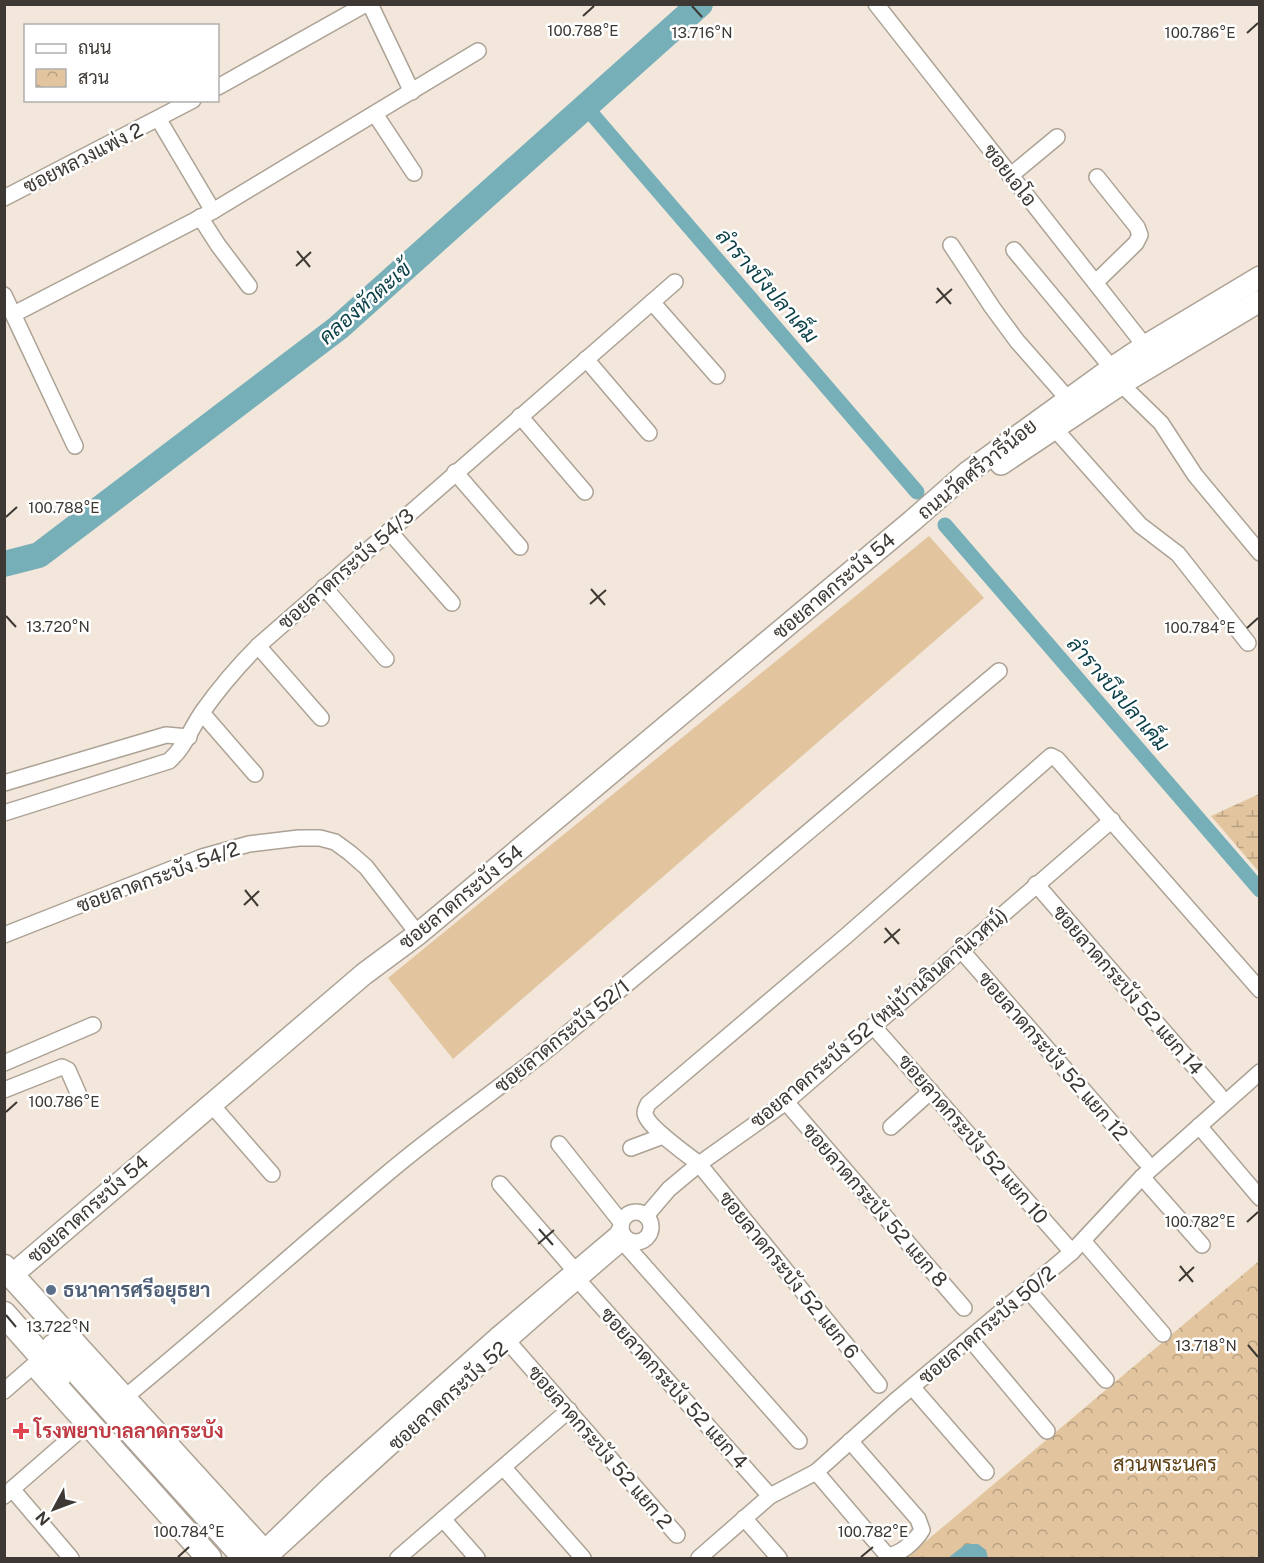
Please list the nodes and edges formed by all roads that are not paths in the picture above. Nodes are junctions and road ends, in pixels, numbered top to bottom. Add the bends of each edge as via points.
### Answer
1 (368, 4) edge
2 (876, 4) edge
3 (478, 51) dead end
4 (219, 86) edge
5 (412, 92) junction
6 (190, 102) edge
7 (375, 114) junction
8 (159, 120) junction
9 (1057, 137) dead end
10 (414, 173) dead end
11 (1010, 176) junction
12 (1097, 177) dead end
13 (4, 198) edge
14 (206, 214) junction
15 (951, 245) dead end
16 (1014, 250) dead end
17 (1260, 277) edge
18 (675, 282) dead end
19 (1096, 282) junction
20 (249, 286) dead end
21 (4, 295) edge
22 (1260, 301) edge
23 (652, 303) junction
24 (14, 314) junction
25 (1145, 346) junction
26 (585, 359) junction
27 (717, 376) dead end
28 (1116, 376) junction
29 (1068, 399) junction
30 (520, 416) junction
31 (1055, 429) junction
32 (649, 433) dead end
33 (75, 446) dead end
34 (455, 472) junction
35 (585, 492) dead end
36 (912, 521) junction
37 (389, 531) junction
38 (520, 547) dead end
39 (1260, 553) edge
40 (324, 587) junction
41 (452, 603) dead end
42 (1248, 644) dead end
43 (258, 646) junction
44 (386, 659) dead end
45 (999, 671) dead end
46 (202, 713) junction
47 (321, 718) dead end
48 (189, 737) junction
49 (255, 774) dead end
50 (4, 783) edge
51 (4, 813) edge
52 (1112, 820) junction
53 (1036, 884) junction
54 (418, 934) junction
55 (4, 935) edge
56 (962, 950) junction
57 (1260, 990) edge
58 (93, 1025) dead end
59 (873, 1026) junction
60 (4, 1063) edge
61 (1258, 1078) edge
62 (4, 1090) edge
63 (931, 1091) junction
64 (79, 1095) dead end
65 (1219, 1095) dead end
66 (786, 1102) junction
67 (211, 1104) junction
68 (1199, 1126) junction
69 (891, 1127) dead end
70 (663, 1136) junction
71 (559, 1144) dead end
72 (632, 1148) dead end
73 (1145, 1161) dead end
74 (699, 1164) junction
75 (272, 1174) dead end
76 (1142, 1177) junction
77 (500, 1184) dead end
78 (1260, 1198) edge
79 (646, 1216) junction
80 (624, 1233) junction
81 (1202, 1245) dead end
82 (1078, 1247) junction
83 (576, 1275) junction
84 (6, 1278) edge
85 (1028, 1290) junction
86 (964, 1308) dead end
87 (4, 1314) edge
88 (4, 1329) edge
89 (1163, 1334) dead end
90 (502, 1339) junction
91 (970, 1339) junction
92 (35, 1364) junction
93 (1106, 1380) dead end
94 (879, 1385) dead end
95 (913, 1388) junction
96 (4, 1391) edge
97 (124, 1398) junction
98 (569, 1410) junction
99 (88, 1423) junction
100 (1047, 1431) dead end
101 (799, 1441) dead end
102 (850, 1441) junction
103 (504, 1468) junction
104 (816, 1472) junction
105 (986, 1472) dead end
106 (8, 1493) edge
107 (770, 1496) junction
108 (744, 1518) junction
109 (443, 1519) junction
110 (676, 1535) dead end
111 (261, 1556) edge
112 (71, 1558) edge
113 (209, 1558) edge
114 (223, 1558) edge
115 (398, 1558) edge
116 (477, 1558) edge
117 (584, 1558) edge
118 (699, 1558) edge
119 (779, 1558) edge

1 - 4 street
1 - 5 street
2 - 11 street, ซอยเอโอ
3 - 5 street
5 - 7 street
6 - 8 street, ซอยหลวงแพ่ง 2
7 - 10 street
7 - 14 street
8 - 13 street, ซอยหลวงแพ่ง 2
8 - 14 street
9 - 11 street
11 - 19 street, ซอยเอโอ
12 - 19 street via 1140,235 1137,243
14 - 20 street via 224,254
14 - 24 street
15 - 29 street via 1017,341
16 - 28 street
17 - 25 main road, ถนนวัดศรีวารีน้อย
18 - 23 street, ซอยลาดกระบัง 54/3
19 - 25 street, ซอยเอโอ
21 - 24 street
22 - 28 main road, ถนนวัดศรีวารีน้อย
23 - 26 street, ซอยลาดกระบัง 54/3
23 - 27 street
24 - 33 street
25 - 28 main road, ถนนวัดศรีวารีน้อย
26 - 30 street, ซอยลาดกระบัง 54/3
26 - 32 street
28 - 29 main road, ถนนวัดศรีวารีน้อย
28 - 31 main road, ถนนวัดศรีวารีน้อย
28 - 39 street via 1161,423 1195,475
29 - 36 main road, ถนนวัดศรีวารีน้อย via 968,472
30 - 34 street, ซอยลาดกระบัง 54/3
30 - 35 street
31 - 36 main road, ถนนวัดศรีวารีน้อย
31 - 42 street via 1140,525 1178,554
34 - 37 street, ซอยลาดกระบัง 54/3
34 - 38 street
36 - 54 main road, ซอยลาดกระบัง 54
37 - 40 street, ซอยลาดกระบัง 54/3
37 - 41 street
40 - 43 street, ซอยลาดกระบัง 54/3
40 - 44 street
43 - 46 street, ซอยลาดกระบัง 54/3
43 - 47 street
45 - 97 street, ซอยลาดกระบัง 52/1 via 510,1080 459,1115 389,1172
46 - 48 street, ซอยลาดกระบัง 54/3
46 - 49 street
48 - 50 street via 166,735
48 - 51 street, ซอยลาดกระบัง 54/3 via 178,752 161,764
52 - 53 street, ซอยลาดกระบัง 52 (หมู่บ้านจินดานิเวศน์)
52 - 57 street
52 - 70 street, ซอยลาดกระบัง 52 แยก 6 via 1057,759 1048,758 648,1104 646,1118
53 - 56 street, ซอยลาดกระบัง 52 (หมู่บ้านจินดานิเวศน์)
53 - 65 street, ซอยลาดกระบัง 52 แยก 14
54 - 55 street, ซอยลาดกระบัง 54/2 via 366,867 350,853 334,842 299,838 249,844 202,857
54 - 67 main road, ซอยลาดกระบัง 54 via 364,974
56 - 59 street, ซอยลาดกระบัง 52 (หมู่บ้านจินดานิเวศน์)
56 - 73 street, ซอยลาดกระบัง 52 แยก 12
58 - 60 street
59 - 63 street, ซอยลาดกระบัง 52 แยก 10
59 - 66 street, ซอยลาดกระบัง 52 (หมู่บ้านจินดานิเวศน์)
61 - 68 street, ซอยลาดกระบัง 50/2
62 - 64 street via 62,1067 68,1070
63 - 69 street
63 - 82 street, ซอยลาดกระบัง 52 แยก 10
66 - 74 street, ซอยลาดกระบัง 52 (หมู่บ้านจินดานิเวศน์)
66 - 86 street, ซอยลาดกระบัง 52 แยก 8
67 - 75 street
67 - 84 main road, ซอยลาดกระบัง 54
68 - 76 street, ซอยลาดกระบัง 50/2
68 - 78 street
70 - 72 street
70 - 74 street, ซอยลาดกระบัง 52 แยก 6
71 - 80 street
74 - 79 street, ซอยลาดกระบัง 52 (หมู่บ้านจินดานิเวศน์) via 669,1189
74 - 94 street, ซอยลาดกระบัง 52 แยก 6
76 - 81 street
76 - 82 street, ซอยลาดกระบัง 50/2
77 - 83 street, ซอยลาดกระบัง 52 แยก 4
79 - 80 street, ซอยลาดกระบัง 52 via 635,1211 624,1216
79 - 80 street, ซอยลาดกระบัง 52 via 651,1228 645,1240 638,1242
80 - 83 street, ซอยลาดกระบัง 52
80 - 101 street
82 - 85 street, ซอยลาดกระบัง 50/2
82 - 89 street, ซอยลาดกระบัง 52 แยก 10
83 - 90 street, ซอยลาดกระบัง 52
83 - 107 street, ซอยลาดกระบัง 52 แยก 4
84 - 97 main road
84 - 111 main road
85 - 91 street, ซอยลาดกระบัง 50/2
85 - 93 street
87 - 114 main road
88 - 92 main road
90 - 98 street, ซอยลาดกระบัง 52 แยก 2
90 - 111 street, ซอยลาดกระบัง 52 via 330,1484
91 - 95 street, ซอยลาดกระบัง 50/2
91 - 100 street
92 - 96 street
92 - 99 main road
95 - 102 street, ซอยลาดกระบัง 50/2
95 - 105 street
97 - 111 main road
98 - 103 street
98 - 110 street, ซอยลาดกระบัง 52 แยก 2
99 - 106 street
99 - 113 main road
102 - 104 street, ซอยลาดกระบัง 50/2
102 - 104 street via 918,1519 922,1530 918,1536 896,1554 886,1554
103 - 109 street
103 - 117 street
104 - 107 street, ซอยลาดกระบัง 50/2
106 - 112 street
107 - 108 street, ซอยลาดกระบัง 50/2
108 - 118 street, ซอยลาดกระบัง 50/2
108 - 119 street
109 - 115 street
109 - 116 street

